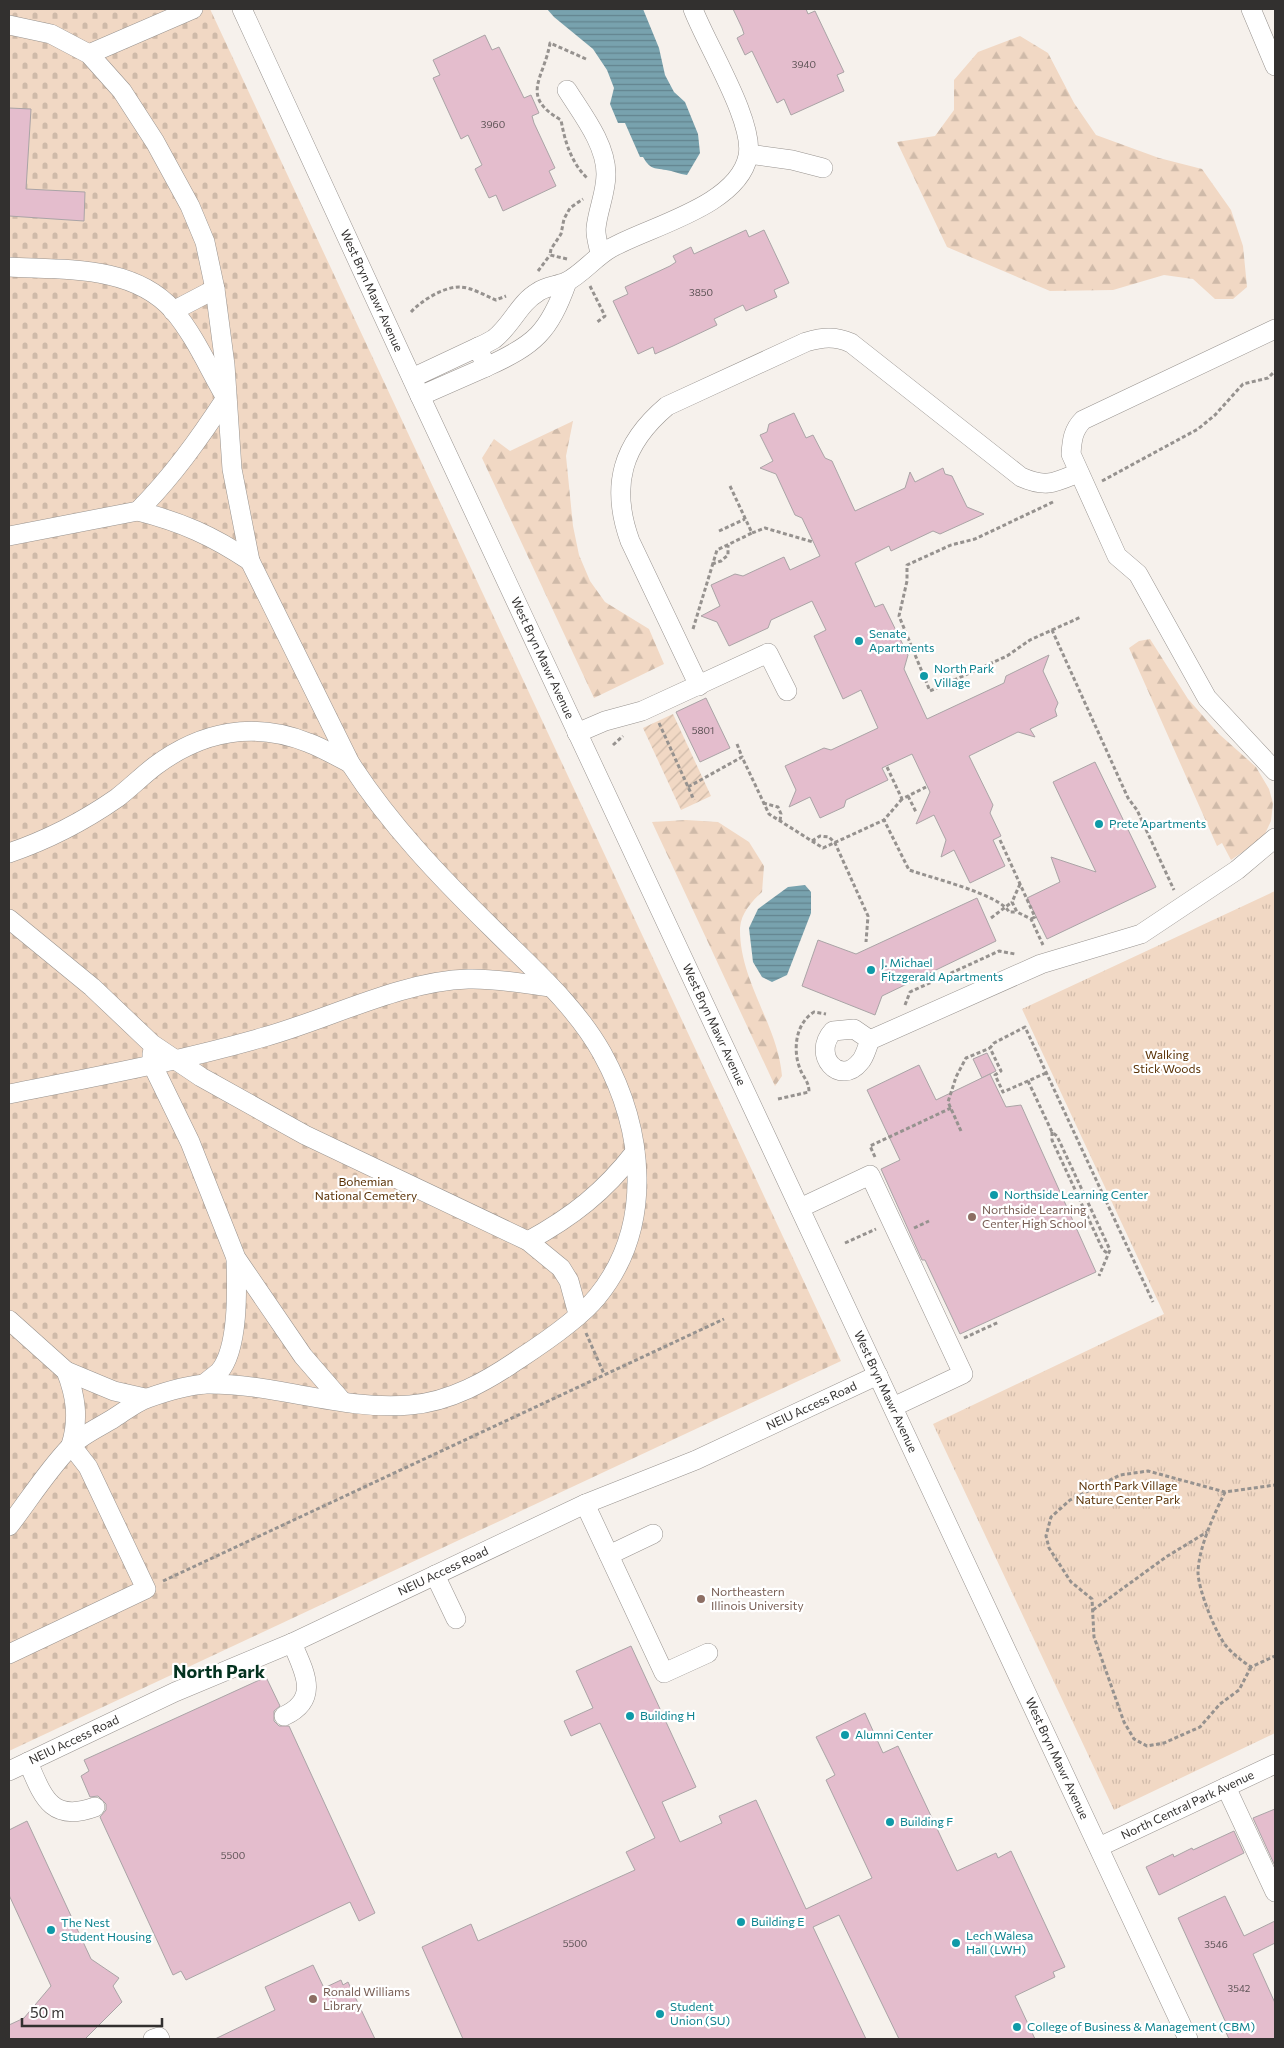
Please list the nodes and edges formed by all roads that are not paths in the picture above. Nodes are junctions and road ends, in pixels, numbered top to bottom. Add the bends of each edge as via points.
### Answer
1 (193, 9) edge
2 (242, 9) edge
3 (693, 9) edge
4 (1251, 9) edge
5 (9, 25) edge
6 (89, 54) junction
7 (1275, 66) edge
8 (567, 90) dead end
9 (749, 154) junction
10 (823, 168) dead end
11 (600, 254) junction
12 (9, 267) edge
13 (567, 282) junction
14 (216, 289) junction
15 (173, 311) junction
16 (1275, 329) edge
17 (478, 347) junction
18 (486, 367) junction
19 (412, 378) junction
20 (420, 396) junction
21 (226, 398) junction
22 (1078, 473) junction
23 (138, 511) junction
24 (9, 537) edge
25 (250, 561) junction
26 (699, 686) junction
27 (787, 691) dead end
28 (577, 733) junction
29 (350, 763) junction
30 (1275, 770) edge
31 (1275, 838) edge
32 (9, 853) edge
33 (9, 919) edge
34 (551, 987) junction
35 (870, 1040) dead end
36 (152, 1044) junction
37 (172, 1059) junction
38 (152, 1064) junction
39 (9, 1094) edge
40 (636, 1152) junction
41 (800, 1208) junction
42 (528, 1241) junction
43 (236, 1258) junction
44 (578, 1314) junction
45 (11, 1325) edge
46 (66, 1371) junction
47 (878, 1375) junction
48 (204, 1384) junction
49 (145, 1398) junction
50 (342, 1401) junction
51 (893, 1407) junction
52 (71, 1446) junction
53 (585, 1504) junction
54 (9, 1526) edge
55 (653, 1534) dead end
56 (609, 1555) junction
57 (434, 1575) junction
58 (456, 1620) dead end
59 (292, 1643) junction
60 (708, 1653) dead end
61 (9, 1654) edge
62 (284, 1716) dead end
63 (28, 1762) junction
64 (1275, 1764) edge
65 (9, 1771) edge
66 (1226, 1787) junction
67 (95, 1807) dead end
68 (1099, 1847) junction
69 (1275, 1892) edge
70 (154, 2039) edge
71 (160, 2039) edge
72 (1188, 2039) edge

1 - 6 street
2 - 19 street, West Bryn Mawr Avenue
3 - 9 street via 739,109
4 - 7 street
5 - 6 street via 52,34
6 - 14 street via 122,91 190,206 205,242
8 - 11 street via 592,131 604,159 604,193 596,230
9 - 10 street
9 - 11 street via 739,177 701,207
11 - 13 street
12 - 15 street via 111,275 154,292
13 - 17 street via 539,291 523,304 494,338
13 - 18 street via 551,321 536,339 522,350
14 - 15 street
14 - 21 street
15 - 21 street
16 - 22 street via 1082,420 1072,438 1071,454
17 - 18 street
17 - 19 street
18 - 20 street
19 - 20 street, West Bryn Mawr Avenue
20 - 28 street, West Bryn Mawr Avenue
21 - 23 street via 196,445 166,483
21 - 25 street via 232,469
22 - 26 street via 1050,485 1021,477 851,343 838,338 822,337 806,342 667,406 651,420 623,464 619,489 622,520
22 - 30 street via 1117,556 1138,574 1207,698
23 - 24 street
23 - 25 street via 199,531
25 - 29 street
26 - 27 street via 768,653
26 - 28 street
28 - 41 street, West Bryn Mawr Avenue
29 - 32 street via 309,743 273,733 239,732 213,736 162,761 118,798 65,830
29 - 34 street via 399,830
31 - 35 street via 1237,870 1141,934 1041,964
33 - 36 street via 92,987
34 - 37 street via 469,979 442,981 264,1037
34 - 40 street via 582,1020 606,1062 619,1088
36 - 37 street
36 - 38 street
37 - 38 street
37 - 42 street via 305,1135
38 - 39 street
38 - 43 street via 190,1142
40 - 42 street via 613,1180 586,1204
40 - 44 street via 638,1194 628,1240 596,1298
41 - 47 street, West Bryn Mawr Avenue
41 - 51 street via 870,1175 963,1374
42 - 44 street via 560,1268 569,1281
43 - 48 street via 237,1296 227,1356 220,1371
43 - 50 street via 303,1356
44 - 50 street via 491,1378 454,1395 416,1405 381,1408
45 - 46 street
46 - 49 street via 114,1391
46 - 52 street via 76,1402 76,1430
47 - 51 street, West Bryn Mawr Avenue
47 - 53 street, NEIU Access Road via 696,1460
48 - 49 street
48 - 50 street via 266,1389
49 - 52 street
51 - 68 street, West Bryn Mawr Avenue
52 - 54 street
52 - 61 street via 88,1467 146,1589
53 - 56 street
53 - 57 street, NEIU Access Road
55 - 56 street
56 - 60 street via 664,1673
57 - 58 street
57 - 59 street, NEIU Access Road
59 - 62 street via 306,1681 307,1695 302,1704
59 - 63 street, NEIU Access Road via 175,1692
63 - 65 street, NEIU Access Road
63 - 67 street via 40,1789 54,1808 78,1813
64 - 66 street, North Central Park Avenue
66 - 68 street, North Central Park Avenue
66 - 69 street
68 - 72 street, West Bryn Mawr Avenue
70 - 71 street via 159,2036

